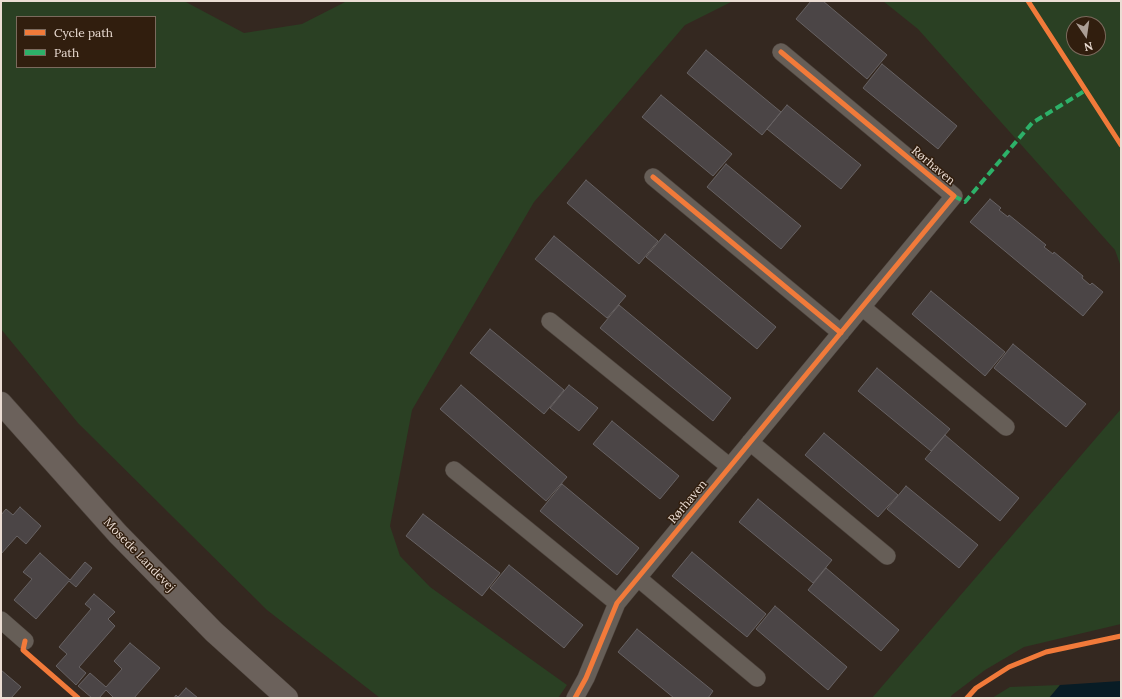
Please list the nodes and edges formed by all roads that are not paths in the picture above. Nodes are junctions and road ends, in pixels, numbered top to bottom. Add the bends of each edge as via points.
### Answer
1 (781, 52) dead end
2 (653, 177) dead end
3 (862, 307) junction
4 (550, 321) dead end
5 (841, 333) junction
6 (1, 403) edge
7 (1006, 427) dead end
8 (750, 442) junction
9 (730, 467) junction
10 (454, 470) dead end
11 (888, 556) dead end
12 (638, 578) junction
13 (617, 603) junction
14 (3, 626) edge
15 (25, 641) dead end
16 (757, 678) dead end
17 (287, 698) edge
18 (575, 698) edge

1 - 3 street, Rørhaven via 954,196
2 - 5 street
3 - 5 street, Rørhaven
3 - 7 street
4 - 9 street
5 - 8 street, Rørhaven
6 - 17 main road, Mosede Landevej via 123,540 214,632
8 - 9 street, Rørhaven
8 - 11 street
9 - 12 street, Rørhaven
10 - 13 street
12 - 13 street, Rørhaven
12 - 16 street
13 - 18 street, Rørhaven
14 - 15 street

